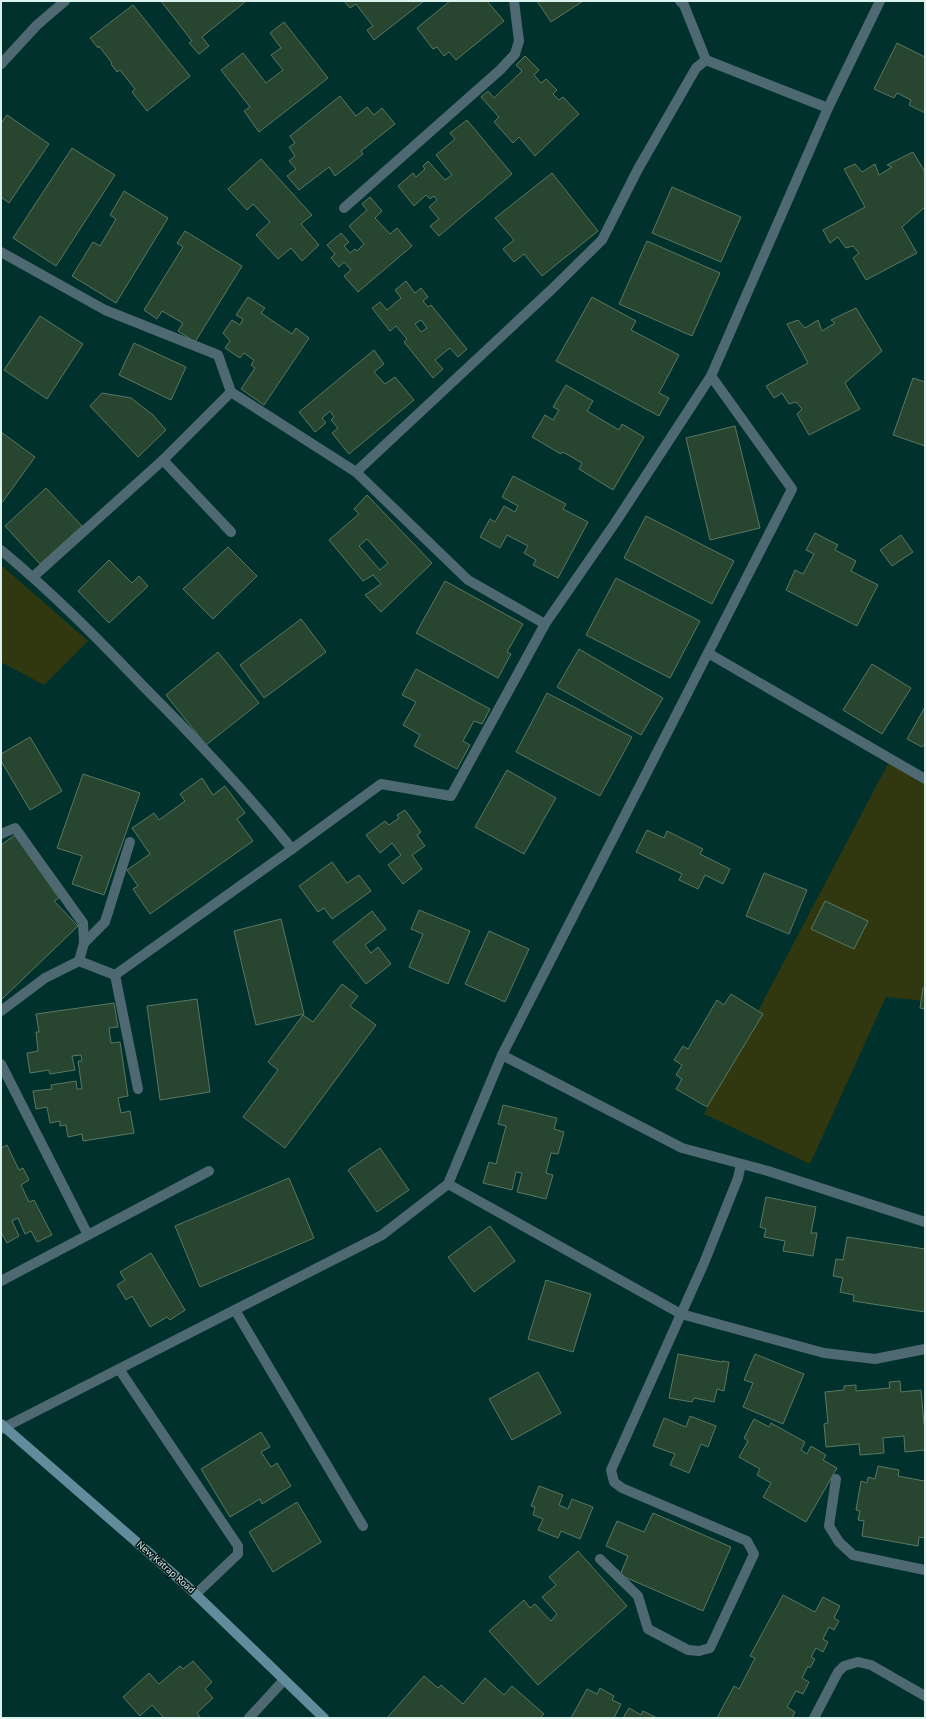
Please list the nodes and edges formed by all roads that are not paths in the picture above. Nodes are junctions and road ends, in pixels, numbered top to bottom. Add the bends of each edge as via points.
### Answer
1 (65, 1) edge
2 (514, 1) edge
3 (680, 1) edge
4 (880, 1) edge
5 (706, 60) junction
6 (1, 64) edge
7 (828, 108) junction
8 (344, 208) dead end
9 (1, 252) edge
10 (710, 376) junction
11 (231, 392) junction
12 (163, 460) junction
13 (356, 472) junction
14 (231, 532) dead end
15 (1, 550) edge
16 (34, 576) junction
17 (546, 624) junction
18 (708, 652) junction
19 (925, 779) edge
20 (1, 834) edge
21 (130, 842) dead end
22 (292, 849) junction
23 (84, 943) junction
24 (79, 961) junction
25 (115, 975) junction
26 (1, 1010) edge
27 (502, 1055) junction
28 (1, 1064) edge
29 (138, 1090) dead end
30 (741, 1164) junction
31 (209, 1171) dead end
32 (448, 1184) junction
33 (925, 1222) edge
34 (88, 1235) junction
35 (1, 1281) edge
36 (235, 1310) junction
37 (681, 1314) junction
38 (925, 1350) edge
39 (119, 1369) junction
40 (2, 1427) edge
41 (836, 1480) dead end
42 (363, 1526) dead end
43 (600, 1559) dead end
44 (925, 1570) edge
45 (196, 1594) junction
46 (284, 1680) junction
47 (925, 1696) edge
48 (249, 1718) edge
49 (324, 1718) edge
50 (814, 1718) edge

1 - 6 street via 37,25
2 - 8 street via 519,42 515,54
3 - 5 street via 684,5
4 - 7 street
5 - 7 street
5 - 13 street via 696,68 638,169 602,240
7 - 10 street
9 - 11 street via 105,310 218,356
10 - 17 street
10 - 18 street via 792,489
11 - 12 street
11 - 13 street
12 - 14 street
12 - 16 street
13 - 17 street via 468,580
15 - 16 street
16 - 22 street via 172,715 264,814
17 - 22 street via 451,796 381,784
18 - 19 street
18 - 27 street
20 - 23 street via 15,828 32,850 83,923
21 - 23 street via 105,922
22 - 25 street
23 - 24 street
24 - 25 street
24 - 26 street via 45,978
25 - 29 street
27 - 30 street via 682,1148
27 - 32 street
28 - 34 street
30 - 33 street
30 - 37 street via 738,1178 704,1263
31 - 34 street
32 - 36 street via 382,1235
32 - 37 street
34 - 35 street
36 - 39 street
36 - 42 street
37 - 38 street via 824,1353 874,1359
37 - 43 street via 611,1470 614,1482 622,1488 747,1541 754,1554 710,1648 700,1651 688,1650 648,1629 638,1596
39 - 40 street
39 - 45 street via 238,1546 238,1554
40 - 45 street, New Katrap Road
41 - 44 street via 829,1526 839,1542 853,1555
45 - 46 street, New Katrap Road
46 - 48 street
46 - 49 street, New Katrap Road
47 - 50 street via 871,1665 858,1662 844,1666 838,1672

